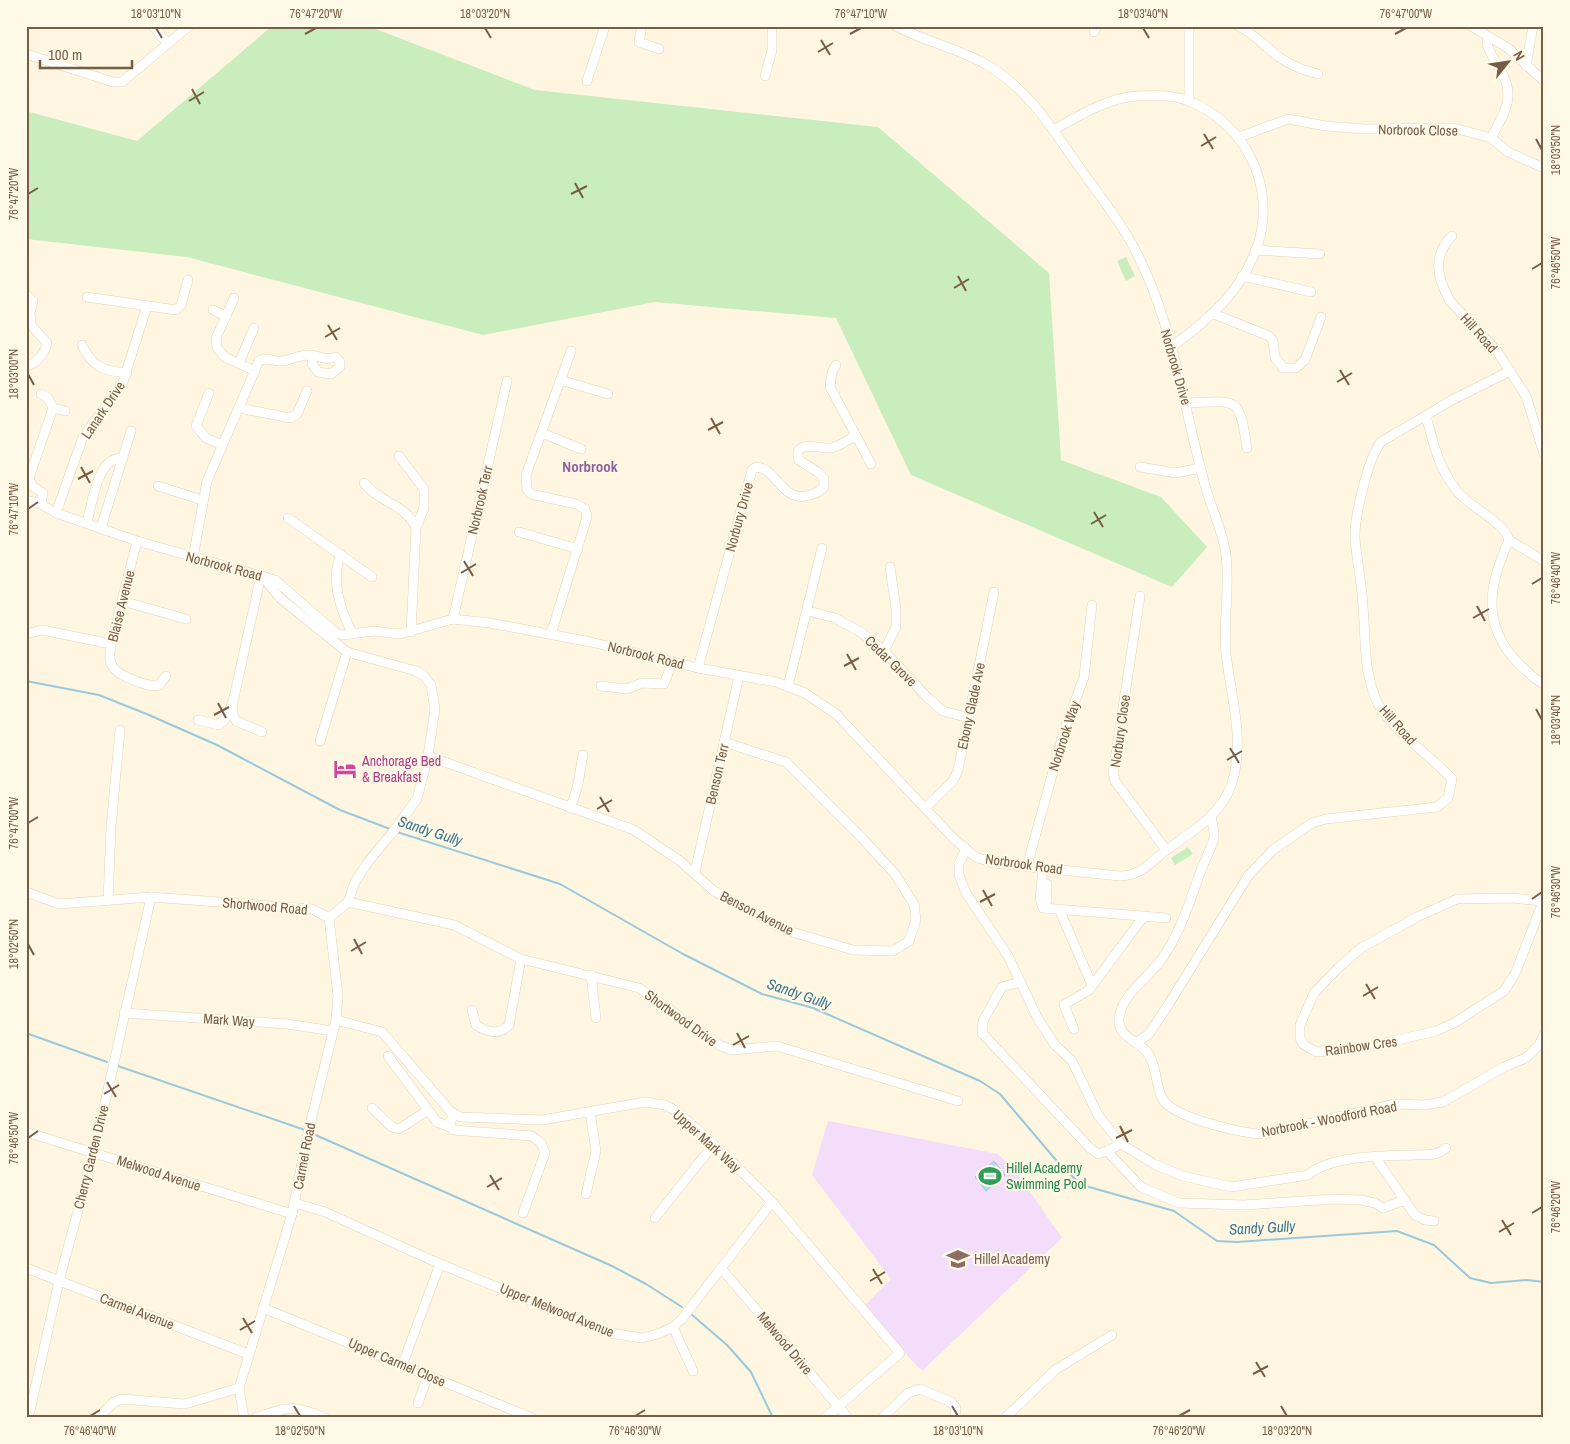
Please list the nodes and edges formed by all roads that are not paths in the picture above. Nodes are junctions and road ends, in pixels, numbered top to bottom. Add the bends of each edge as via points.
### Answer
1 (153, 26) edge
2 (189, 26) edge
3 (605, 26) edge
4 (642, 26) edge
5 (772, 26) edge
6 (896, 26) edge
7 (1189, 26) edge
8 (1238, 26) edge
9 (1471, 26) edge
10 (1533, 26) edge
11 (1490, 37) junction
12 (168, 44) junction
13 (659, 49) dead end
14 (26, 54) edge
15 (1526, 66) junction
16 (1318, 74) dead end
17 (765, 76) dead end
18 (587, 81) dead end
19 (1544, 81) edge
20 (1189, 101) junction
21 (1053, 130) junction
22 (1239, 137) junction
23 (1491, 138) junction
24 (1544, 168) edge
25 (1452, 236) dead end
26 (1255, 250) junction
27 (1320, 254) dead end
28 (1242, 276) junction
29 (188, 280) dead end
30 (1311, 292) dead end
31 (26, 295) edge
32 (87, 297) dead end
33 (234, 298) dead end
34 (147, 306) junction
35 (213, 310) dead end
36 (28, 312) edge
37 (1214, 314) junction
38 (226, 316) junction
39 (1321, 317) dead end
40 (254, 328) dead end
41 (82, 345) dead end
42 (1171, 347) junction
43 (571, 350) dead end
44 (313, 356) dead end
45 (239, 363) junction
46 (836, 365) dead end
47 (26, 366) edge
48 (255, 371) junction
49 (1510, 371) junction
50 (127, 373) junction
51 (560, 380) junction
52 (507, 381) dead end
53 (307, 391) dead end
54 (209, 393) dead end
55 (41, 394) dead end
56 (608, 394) dead end
57 (1186, 404) junction
58 (53, 408) junction
59 (239, 408) junction
60 (65, 411) dead end
61 (1426, 416) junction
62 (131, 431) dead end
63 (542, 433) junction
64 (855, 436) junction
65 (222, 445) junction
66 (581, 448) dead end
67 (1247, 448) dead end
68 (1544, 454) edge
69 (399, 456) dead end
70 (123, 458) junction
71 (871, 464) dead end
72 (1140, 466) dead end
73 (1201, 468) junction
74 (364, 483) dead end
75 (158, 486) dead end
76 (26, 500) edge
77 (202, 500) junction
78 (41, 504) junction
79 (56, 513) junction
80 (288, 518) dead end
81 (87, 523) junction
82 (100, 528) junction
83 (416, 528) junction
84 (518, 532) dead end
85 (1509, 540) junction
86 (137, 541) junction
87 (822, 548) dead end
88 (578, 549) junction
89 (340, 554) junction
90 (194, 558) junction
91 (1544, 562) edge
92 (890, 567) dead end
93 (261, 575) junction
94 (372, 577) dead end
95 (994, 592) dead end
96 (1140, 596) dead end
97 (122, 601) junction
98 (1092, 605) dead end
99 (808, 611) junction
100 (186, 619) dead end
101 (452, 619) junction
102 (411, 632) junction
103 (352, 633) junction
104 (26, 634) edge
105 (551, 634) junction
106 (111, 644) junction
107 (884, 651) junction
108 (347, 652) junction
109 (672, 662) junction
110 (698, 668) junction
111 (166, 676) dead end
112 (739, 676) junction
113 (1544, 684) edge
114 (601, 686) dead end
115 (788, 686) junction
116 (233, 702) junction
117 (969, 718) junction
118 (198, 720) dead end
119 (120, 730) dead end
120 (262, 732) dead end
121 (320, 741) dead end
122 (724, 742) junction
123 (583, 755) dead end
124 (428, 756) junction
125 (926, 807) junction
126 (570, 808) junction
127 (1211, 816) junction
128 (966, 849) junction
129 (1166, 850) junction
130 (1027, 866) junction
131 (1045, 868) junction
132 (694, 872) junction
133 (26, 892) edge
134 (151, 897) junction
135 (1543, 900) edge
136 (108, 901) junction
137 (348, 902) junction
138 (1059, 910) junction
139 (1144, 916) junction
140 (329, 918) junction
141 (1166, 918) dead end
142 (521, 959) junction
143 (591, 975) junction
144 (1020, 982) junction
145 (1092, 985) junction
146 (472, 1010) dead end
147 (124, 1013) junction
148 (596, 1018) dead end
149 (336, 1020) junction
150 (1074, 1029) dead end
151 (333, 1031) junction
152 (1544, 1034) edge
153 (1137, 1042) junction
154 (388, 1056) dead end
155 (958, 1101) dead end
156 (372, 1108) dead end
157 (428, 1110) junction
158 (590, 1112) junction
159 (454, 1115) junction
160 (450, 1127) junction
161 (26, 1132) edge
162 (714, 1144) junction
163 (1121, 1144) junction
164 (1446, 1148) dead end
165 (1107, 1150) junction
166 (94, 1152) junction
167 (1375, 1157) junction
168 (586, 1194) dead end
169 (1405, 1200) junction
170 (772, 1202) junction
171 (295, 1203) junction
172 (523, 1213) dead end
173 (292, 1214) junction
174 (655, 1218) dead end
175 (1434, 1221) dead end
176 (440, 1264) junction
177 (26, 1268) edge
178 (722, 1268) junction
179 (59, 1281) junction
180 (262, 1308) junction
181 (673, 1327) junction
182 (1112, 1335) dead end
183 (248, 1354) junction
184 (403, 1363) junction
185 (693, 1371) dead end
186 (428, 1376) junction
187 (239, 1388) junction
188 (418, 1403) dead end
189 (838, 1405) junction
190 (26, 1414) edge
191 (98, 1418) edge
192 (244, 1418) edge
193 (255, 1418) edge
194 (325, 1418) edge
195 (532, 1418) edge
196 (825, 1418) edge
197 (848, 1418) edge
198 (882, 1418) edge
199 (955, 1418) edge
200 (1005, 1418) edge

1 - 12 street
2 - 12 street
3 - 18 street
4 - 13 street via 639,42
5 - 17 street via 772,50
6 - 21 street, Norbrook Drive via 987,64 1021,90
7 - 20 street
8 - 16 street via 1294,68
9 - 11 street
10 - 15 street
11 - 15 street via 1508,48
11 - 23 street via 1487,41 1489,50 1506,78 1509,90 1504,115
12 - 14 street via 122,82
15 - 19 street
20 - 21 street via 1160,96 1115,100
20 - 22 street via 1214,114
21 - 42 street, Norbrook Drive via 1106,204 1140,259
22 - 23 street, Norbrook Close via 1288,119 1364,129 1454,128
22 - 26 street via 1256,166 1264,210
23 - 24 street via 1508,152
25 - 49 street, Hill Road via 1443,244 1438,259 1445,292 1497,351
26 - 27 street
26 - 28 street
28 - 30 street
28 - 37 street
29 - 34 street via 180,308
31 - 36 street via 33,301
32 - 34 street
33 - 38 street
34 - 50 street, Lanark Drive
35 - 38 street
36 - 47 street via 46,346 40,358
37 - 39 street via 1269,336 1275,357 1283,368 1296,368 1305,360
37 - 42 street
38 - 45 street via 216,338 217,348
40 - 45 street
41 - 50 street via 94,365 109,372
42 - 57 street, Norbrook Drive
43 - 51 street
44 - 48 street via 282,361 262,358
45 - 48 street
46 - 64 street via 830,387
48 - 59 street
49 - 61 street, Hill Road
49 - 68 street via 1526,396
50 - 79 street, Lanark Drive via 122,385 83,437
51 - 56 street
51 - 63 street
52 - 101 street, Norbrook Terr
53 - 59 street via 297,414 290,418
54 - 65 street via 196,426 206,438
55 - 58 street via 48,398
57 - 67 street via 1219,402 1237,406 1242,416
57 - 73 street, Norbrook Drive
58 - 60 street
58 - 78 street via 30,478 32,486 43,493
59 - 65 street
61 - 85 street via 1438,462 1450,481 1470,505 1507,532
61 - 153 street, Hill Road via 1387,438 1373,452 1355,537 1364,609 1365,666 1373,691 1379,705 1415,746 1452,780 1448,798 1437,807 1339,817 1312,823 1273,850 1248,876 1149,1034
62 - 70 street
63 - 66 street
63 - 88 street via 526,475 527,489 531,494 585,509 585,525
64 - 71 street
64 - 110 street, Norbury Drive via 831,448 806,445 799,451 801,463 819,472 824,479 824,488 820,492 794,495 762,468 752,470
65 - 77 street
69 - 83 street via 424,490 424,508
70 - 81 street via 112,459 102,468
70 - 82 street
72 - 73 street via 1176,473
73 - 127 street, Norbrook Drive via 1226,552 1224,630 1237,746 1231,785
74 - 83 street via 405,512
75 - 77 street
76 - 78 street, Norbrook Road
77 - 90 street
78 - 79 street, Norbrook Road
79 - 81 street, Norbrook Road
80 - 89 street
81 - 82 street, Norbrook Road
82 - 86 street, Norbrook Road
83 - 102 street
84 - 88 street
85 - 91 street
85 - 113 street via 1498,564 1491,599 1492,617 1503,645
86 - 90 street, Norbrook Road
86 - 97 street, Blaise Avenue
87 - 99 street
88 - 105 street
89 - 94 street
89 - 103 street via 336,569 339,597
90 - 93 street, Norbrook Road
92 - 107 street via 896,626
93 - 103 street, Norbrook Road via 275,580 330,630
93 - 108 street via 280,598
93 - 116 street
95 - 117 street, Ebony Glade Ave
96 - 129 street, Norbury Close via 1113,773 1115,781
97 - 100 street
97 - 106 street, Blaise Avenue
98 - 130 street, Norbrook Way via 1084,677 1065,728
99 - 107 street, Cedar Grove via 835,618 862,633
99 - 115 street
101 - 102 street, Norbrook Road
101 - 105 street, Norbrook Road
102 - 103 street, Norbrook Road
104 - 106 street via 42,630
105 - 109 street, Norbrook Road
106 - 111 street, Blaise Avenue via 110,661 118,672 151,687 159,686
107 - 117 street, Cedar Grove via 944,711
108 - 121 street
108 - 124 street via 416,671 429,680 435,709
109 - 110 street, Norbrook Road
109 - 114 street via 664,684 642,683 627,689
110 - 112 street, Norbrook Road
112 - 115 street, Norbrook Road
112 - 122 street, Benson Terr
115 - 125 street, Norbrook Road via 836,714
116 - 118 street via 220,725
116 - 120 street via 236,721
117 - 125 street, Ebony Glade Ave via 953,781
119 - 136 street via 110,826
122 - 132 street, Benson Terr
122 - 132 street, Benson Avenue via 786,762 806,779 895,874 914,904 914,931 909,941 893,951 853,950 818,941 785,930 753,913 714,891
123 - 126 street via 580,786
124 - 126 street, Benson Avenue
124 - 137 street via 413,806 368,862 355,882
125 - 128 street, Norbrook Road
126 - 132 street, Benson Avenue via 634,830
127 - 129 street, Norbrook Road via 1205,824
127 - 153 street, Norbrook - Woodford Road via 1214,837 1173,943 1131,993 1119,1018 1120,1029 1125,1036
128 - 130 street, Norbrook Road via 982,860
128 - 144 street via 959,864 959,875 966,893 1008,956
129 - 131 street, Norbrook Road via 1147,868 1128,876
130 - 131 street, Norbrook Road
131 - 138 street via 1046,908
133 - 136 street, Shortwood Road via 59,904
134 - 136 street, Shortwood Road
134 - 140 street, Shortwood Road via 312,909
134 - 147 street, Cherry Garden Drive
135 - 135 street, Rainbow Cres via 1515,974 1504,991 1454,1023 1418,1036 1359,1049 1316,1052 1303,1044 1300,1025 1314,994 1361,948 1457,899
137 - 140 street
137 - 142 street, Shortwood Drive via 454,925
138 - 139 street
138 - 145 street
139 - 141 street
139 - 145 street
140 - 149 street, Carmel Road via 338,996
142 - 143 street, Shortwood Drive
142 - 146 street via 509,1025 487,1032 476,1025
143 - 148 street
143 - 155 street, Shortwood Drive via 630,984 649,993 721,1046 732,1050 777,1046
144 - 163 street via 1038,1019 1055,1045 1072,1061 1098,1115
144 - 165 street via 1002,987 983,1021 982,1033 1090,1148 1098,1154
145 - 150 street via 1086,993 1064,1005
147 - 151 street, Mark Way via 287,1024
147 - 166 street, Cherry Garden Drive
149 - 151 street, Carmel Road
149 - 159 street via 382,1032
151 - 171 street, Carmel Road via 307,1137
152 - 153 street, Norbrook - Woodford Road via 1526,1058 1443,1102 1395,1104 1263,1134 1247,1134 1220,1127 1168,1105 1161,1097 1153,1062
154 - 157 street
156 - 157 street via 392,1127 399,1129
157 - 160 street via 440,1125
158 - 159 street, Upper Mark Way via 542,1120
158 - 162 street, Upper Mark Way via 655,1103 676,1111
158 - 168 street via 596,1151
159 - 160 street
160 - 172 street via 453,1130 532,1136 541,1142 545,1153
161 - 166 street, Melwood Avenue
162 - 170 street, Upper Mark Way
162 - 174 street
163 - 165 street
163 - 167 street via 1154,1164 1183,1176 1231,1187 1308,1175 1315,1168 1335,1162
164 - 167 street via 1437,1154
165 - 169 street via 1141,1187 1179,1203 1244,1205 1334,1199 1361,1200 1383,1208
166 - 173 street, Melwood Avenue
166 - 179 street, Cherry Garden Drive
167 - 169 street
169 - 175 street via 1415,1215
170 - 178 street, Upper Melwood Avenue
170 - 189 street, Upper Mark Way via 900,1353
171 - 173 street, Carmel Road
171 - 176 street, Upper Melwood Avenue via 325,1212
173 - 180 street, Carmel Road
176 - 181 street, Upper Melwood Avenue via 610,1334 642,1338
176 - 184 street
177 - 179 street, Carmel Avenue
178 - 181 street, Upper Melwood Avenue
178 - 189 street, Melwood Drive
179 - 183 street, Carmel Avenue
179 - 190 street, Cherry Garden Drive via 30,1410
180 - 183 street, Carmel Road
180 - 184 street, Upper Carmel Close
181 - 185 street
182 - 200 street via 1055,1370
183 - 187 street, Carmel Road
184 - 186 street, Upper Carmel Close
186 - 188 street
186 - 195 street, Upper Carmel Close
187 - 191 street via 185,1404 122,1399 114,1402
187 - 192 street
189 - 196 street
189 - 197 street, Melwood Drive
193 - 194 street via 301,1408
198 - 199 street via 908,1394 920,1389 951,1402 956,1408

